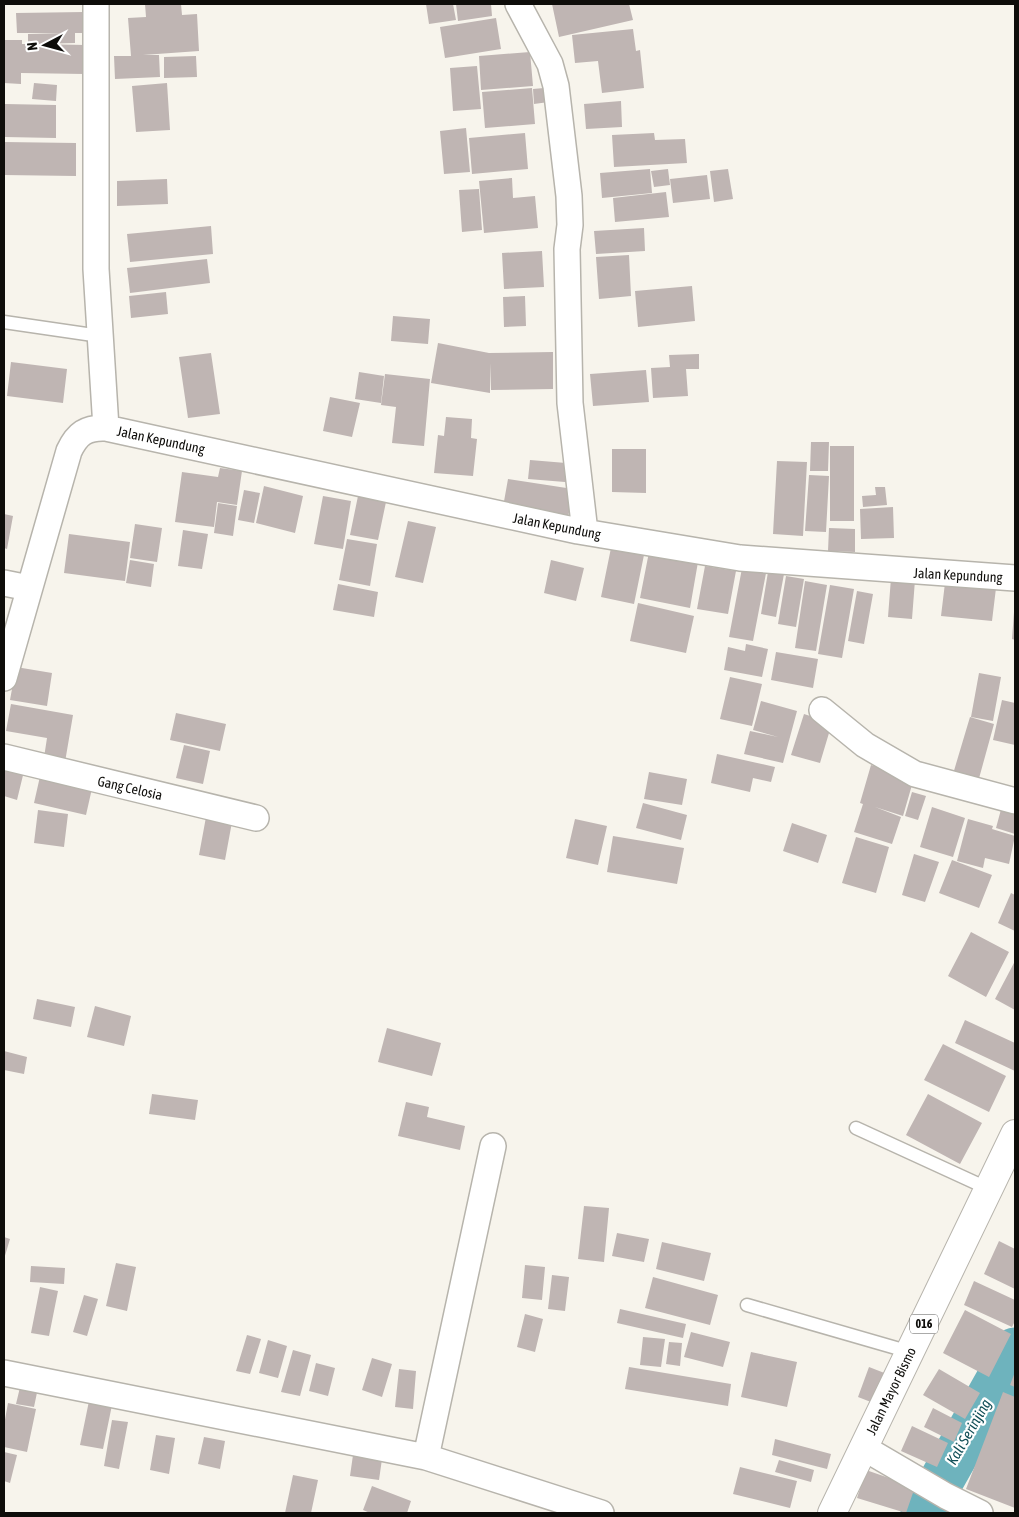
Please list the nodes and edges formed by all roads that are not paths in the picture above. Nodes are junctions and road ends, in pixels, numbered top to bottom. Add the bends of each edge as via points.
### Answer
1 (96, 4) edge
2 (518, 4) edge
3 (4, 322) edge
4 (100, 336) junction
5 (106, 428) junction
6 (585, 532) junction
7 (1015, 578) edge
8 (4, 583) edge
9 (29, 588) junction
10 (4, 678) edge
11 (822, 710) dead end
12 (4, 757) edge
13 (1015, 802) edge
14 (256, 818) dead end
15 (856, 1128) dead end
16 (1015, 1134) edge
17 (493, 1146) dead end
18 (989, 1189) junction
19 (747, 1305) dead end
20 (910, 1352) junction
21 (4, 1373) edge
22 (864, 1448) junction
23 (426, 1457) junction
24 (601, 1513) edge
25 (832, 1513) edge
26 (980, 1513) edge

1 - 4 street via 96,269
2 - 6 street via 550,64 561,116 570,226 566,249 570,403
3 - 4 lane
4 - 5 street
5 - 6 street, Jalan Kepundung
5 - 9 street via 84,431 68,451
6 - 7 street, Jalan Kepundung via 740,558
8 - 9 street
9 - 10 street
11 - 13 street via 865,745 915,774
12 - 14 street, Gang Celosia
15 - 18 lane
16 - 18 main road, Jalan Mayor Bismo / 016
17 - 23 street
18 - 20 main road, Jalan Mayor Bismo / 016
19 - 20 lane
20 - 22 main road, Jalan Mayor Bismo / 016
21 - 23 street
22 - 25 main road, Jalan Mayor Bismo / 016
22 - 26 street
23 - 24 street

